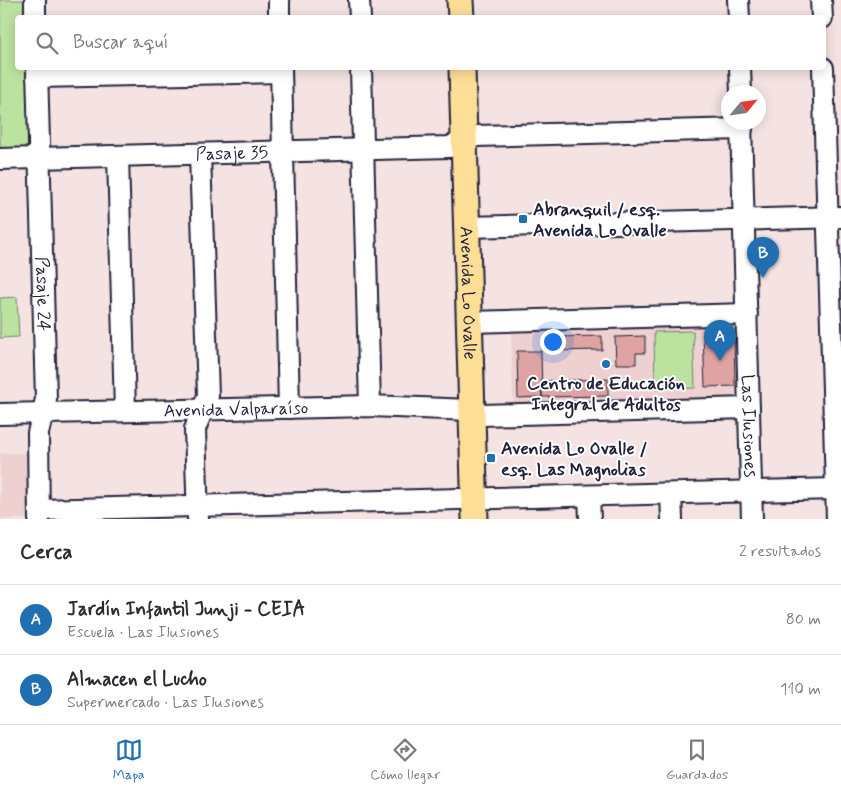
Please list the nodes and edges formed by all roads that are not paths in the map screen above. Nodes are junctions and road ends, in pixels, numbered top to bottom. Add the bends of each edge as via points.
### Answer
1 (35, 0) edge
2 (279, 0) edge
3 (359, 0) edge
4 (460, 0) edge
5 (738, 0) edge
6 (821, 0) edge
7 (35, 15) edge
8 (280, 15) edge
9 (360, 15) edge
10 (461, 15) edge
11 (738, 15) edge
12 (822, 15) edge
13 (281, 70) edge
14 (361, 70) edge
15 (462, 70) edge
16 (740, 70) edge
17 (823, 70) edge
18 (37, 72) edge
19 (741, 85) edge
20 (721, 127) edge
21 (742, 130) edge
22 (464, 141) junction
23 (363, 149) junction
24 (283, 151) junction
25 (200, 154) junction
26 (118, 156) junction
27 (39, 158) junction
28 (0, 159) edge
29 (834, 217) edge
30 (744, 219) junction
31 (467, 227) junction
32 (746, 314) junction
33 (469, 322) junction
34 (370, 406) junction
35 (289, 408) junction
36 (749, 408) junction
37 (202, 410) junction
38 (471, 410) junction
39 (125, 411) junction
40 (43, 413) junction
41 (0, 414) edge
42 (836, 489) junction
43 (751, 492) junction
44 (671, 494) junction
45 (589, 496) junction
46 (474, 509) edge
47 (198, 513) edge
48 (39, 514) edge
49 (590, 519) edge
50 (672, 519) edge
51 (752, 519) edge
52 (837, 519) edge

1 - 7 street
2 - 8 street
3 - 9 street
4 - 10 main road
5 - 11 street
6 - 12 street
13 - 18 street
13 - 24 street
14 - 23 street
15 - 22 main road, Avenida Lo Ovalle
16 - 19 street
17 - 29 street
18 - 27 street, Pasaje 24
20 - 22 street, Pasaje 35 via 476,136
21 - 30 street, Las Ilusiones
22 - 23 street, Pasaje 35 via 449,147
22 - 31 main road, Avenida Lo Ovalle
23 - 24 street, Pasaje 35
23 - 34 street
24 - 25 street, Pasaje 35
24 - 35 street
25 - 26 street, Pasaje 35
25 - 37 street via 208,396
26 - 27 street, Pasaje 35
26 - 39 street
27 - 28 street, Pasaje 35
27 - 40 street, Pasaje 24 via 46,399
29 - 30 street
29 - 42 street
30 - 31 street
30 - 32 street, Las Ilusiones
31 - 33 main road, Avenida Lo Ovalle
32 - 33 street
32 - 36 street, Las Ilusiones
33 - 38 main road, Avenida Lo Ovalle
34 - 35 street, Avenida Valparaíso
34 - 38 street, Avenida Valparaíso
35 - 37 street, Avenida Valparaíso
36 - 38 street, Avenida Valparaíso via 482,415
36 - 43 street, Las Ilusiones
37 - 39 street, Avenida Valparaíso
37 - 47 street via 195,429
38 - 46 main road, Avenida Lo Ovalle
39 - 40 street, Avenida Valparaíso
40 - 41 street, Avenida Valparaíso
40 - 48 street, Pasaje 24 via 38,433
42 - 43 street
42 - 52 street
43 - 44 street
43 - 51 street, Las Ilusiones
44 - 45 street
44 - 50 street
45 - 46 street
45 - 49 street
46 - 47 street
47 - 48 street

